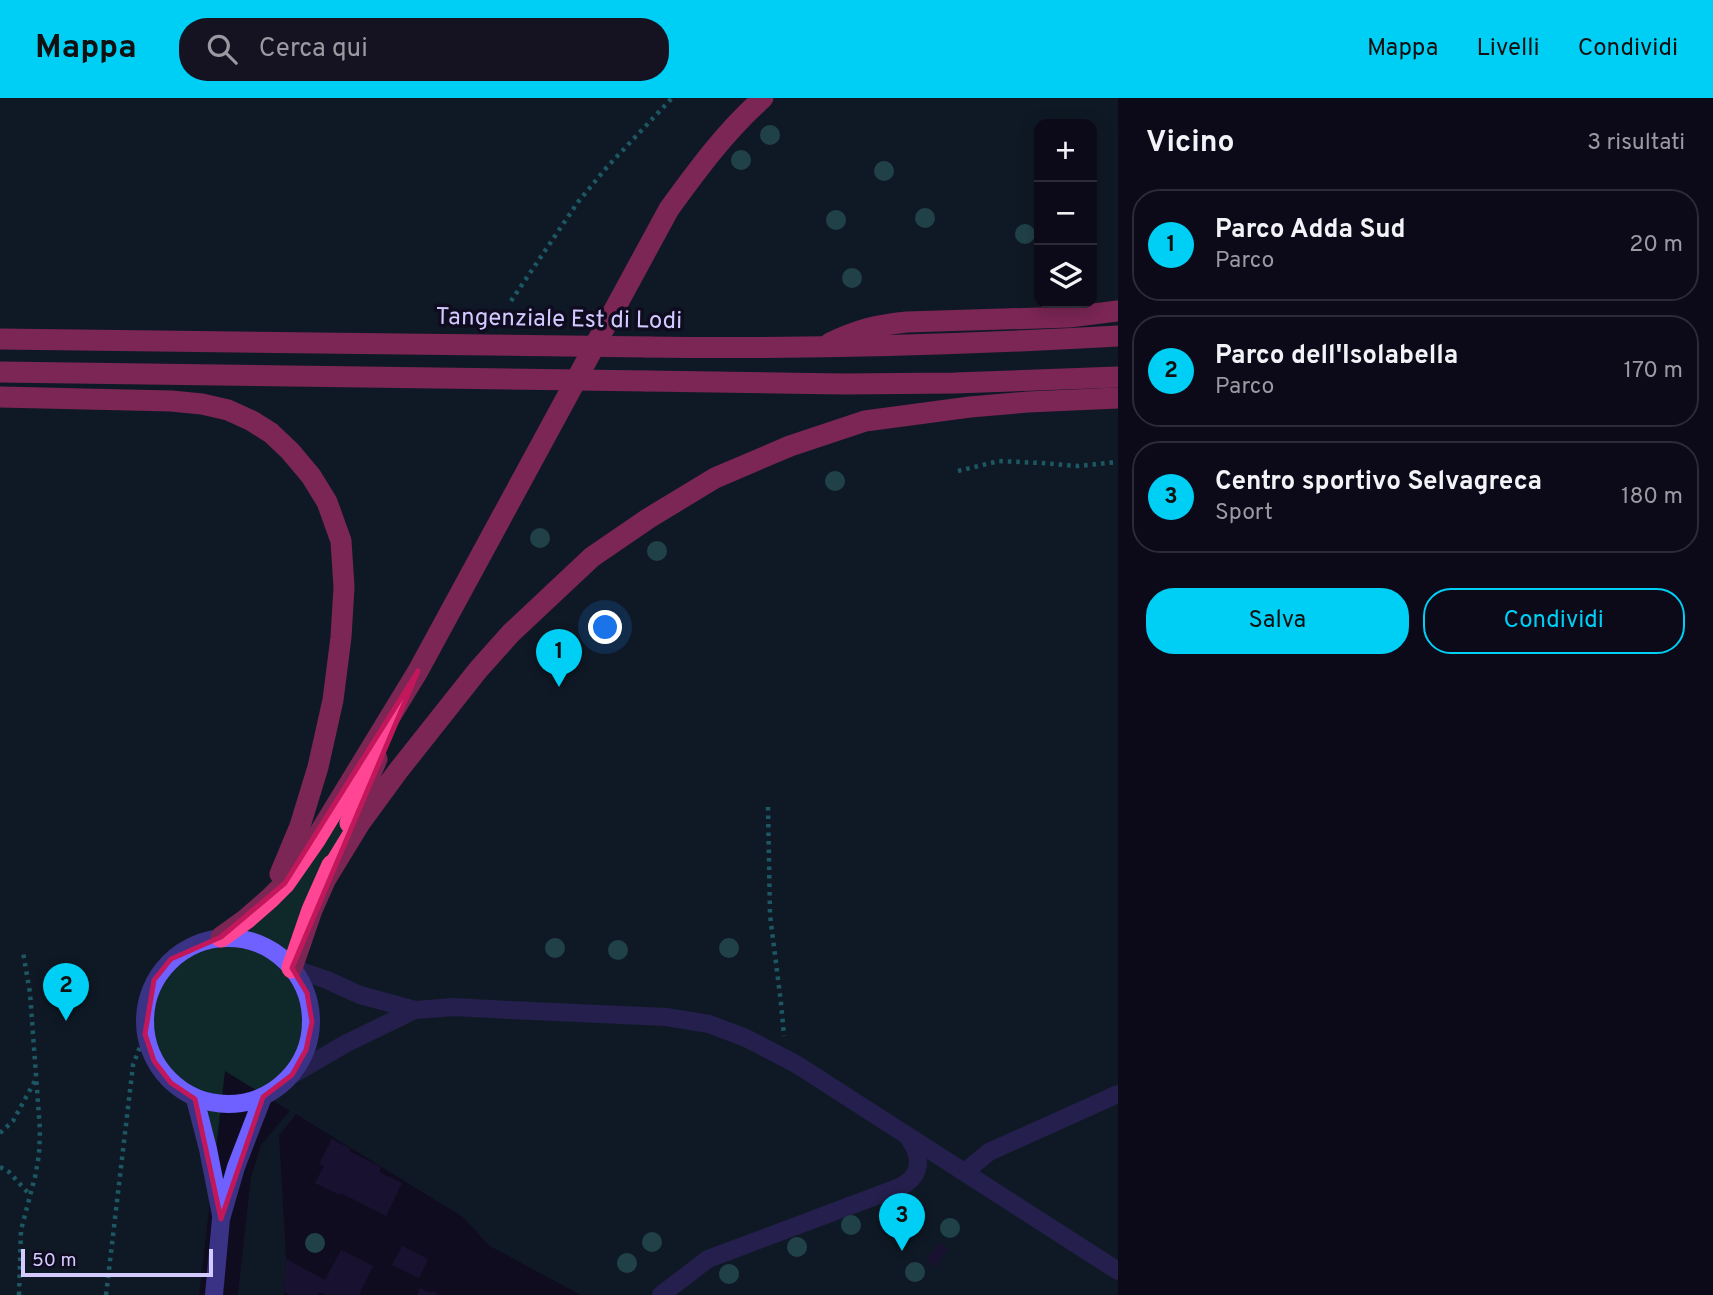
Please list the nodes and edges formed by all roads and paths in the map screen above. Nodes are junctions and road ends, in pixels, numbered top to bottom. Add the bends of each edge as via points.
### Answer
1 (672, 98) edge
2 (763, 98) edge
3 (512, 301) dead end
4 (1118, 311) edge
5 (1118, 336) edge
6 (0, 339) edge
7 (821, 347) junction
8 (0, 372) edge
9 (1118, 377) edge
10 (0, 397) edge
11 (1118, 398) edge
12 (1118, 462) edge
13 (958, 471) dead end
14 (418, 671) junction
15 (768, 807) dead end
16 (327, 877) junction
17 (270, 898) junction
18 (221, 937) junction
19 (23, 952) dead end
20 (292, 968) junction
21 (415, 1010) junction
22 (145, 1034) junction
23 (785, 1058) junction
24 (292, 1075) junction
25 (36, 1079) junction
26 (1118, 1094) edge
27 (263, 1097) junction
28 (195, 1098) junction
29 (0, 1133) edge
30 (906, 1134) junction
31 (0, 1167) edge
32 (967, 1173) junction
33 (30, 1195) junction
34 (221, 1219) junction
35 (1118, 1271) edge
36 (19, 1295) edge
37 (106, 1295) edge
38 (214, 1295) edge
39 (662, 1295) edge

1 - 3 path via 578,202
2 - 14 highway via 707,156 669,209
4 - 7 highway via 882,325
5 - 7 highway, Tangenziale Est di Lodi
6 - 7 highway, Tangenziale Est di Lodi, bridge
8 - 9 highway, bridge via 843,384
10 - 17 highway via 171,401 228,410 271,433 311,476 327,502 341,541 344,587 333,700 300,826
11 - 16 highway via 970,407 865,421 715,478 592,557 511,633 398,771
12 - 13 path via 1078,467 999,461
14 - 16 highway
14 - 17 highway via 316,840
15 - 23 path via 770,915
16 - 20 highway
17 - 18 highway
18 - 20 street via 248,939 272,950
18 - 22 street via 183,951 154,980 145,1006
19 - 25 path
20 - 21 street via 360,995
20 - 24 street via 307,993 312,1022 306,1051
21 - 23 street via 454,1007 666,1017 709,1024
21 - 24 street
22 - 28 street via 154,1061 171,1083
22 - 37 path via 133,1065
23 - 30 street
24 - 27 street
25 - 29 path via 13,1121
25 - 33 path via 39,1155
26 - 32 street via 989,1152
27 - 28 street via 241,1104
27 - 34 street
28 - 34 street
30 - 32 street
30 - 39 street via 918,1164 910,1182 708,1259
31 - 33 path
32 - 35 street
33 - 36 path via 21,1230
34 - 38 street

